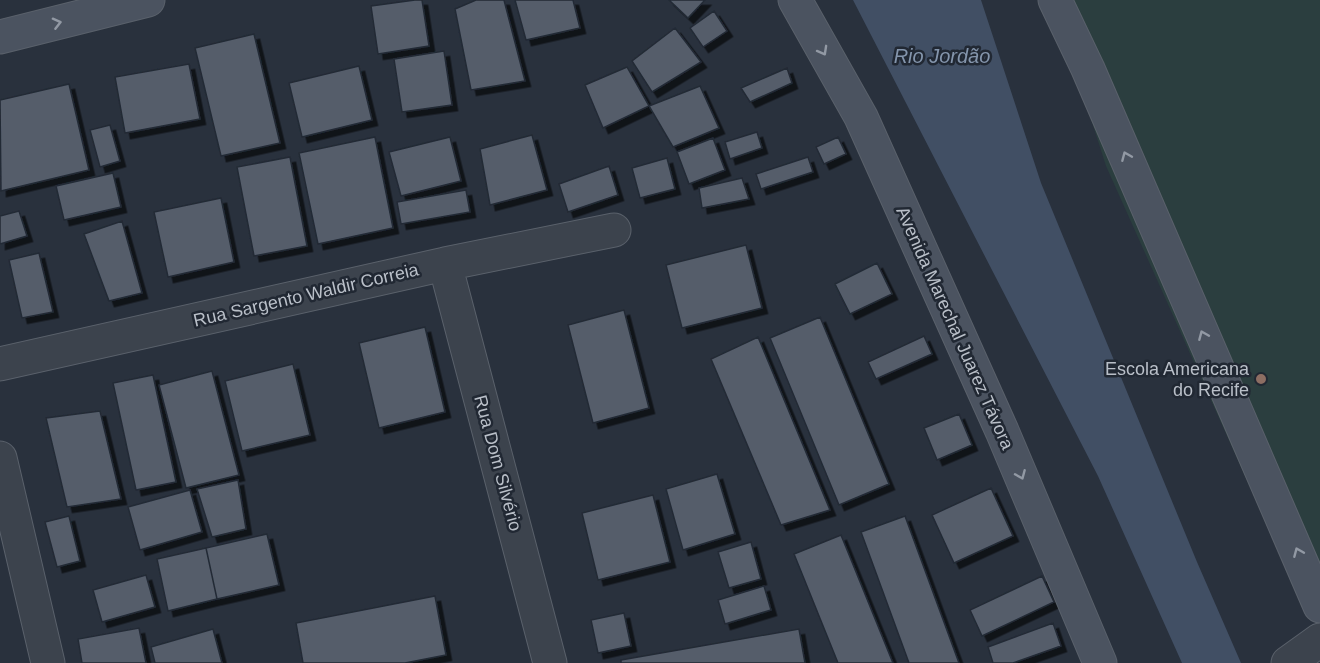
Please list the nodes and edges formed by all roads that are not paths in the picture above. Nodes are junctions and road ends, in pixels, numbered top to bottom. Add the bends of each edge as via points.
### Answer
1 (148, 0) edge
2 (795, 0) edge
3 (1055, 0) edge
4 (0, 37) edge
5 (614, 230) dead end
6 (445, 264) junction
7 (0, 364) edge
8 (0, 458) edge
9 (1320, 606) edge
10 (48, 663) edge
11 (550, 663) edge
12 (1100, 663) edge

4 -> 1 main road
2 -> 12 main road, Avenida Marechal Juarez Távora via 861,117 1002,430
9 -> 3 main road
5 - 6 street, Rua Sargento Waldir Correia
6 - 7 street, Rua Sargento Waldir Correia
6 - 11 street, Rua Dom Silvério
8 - 10 street

